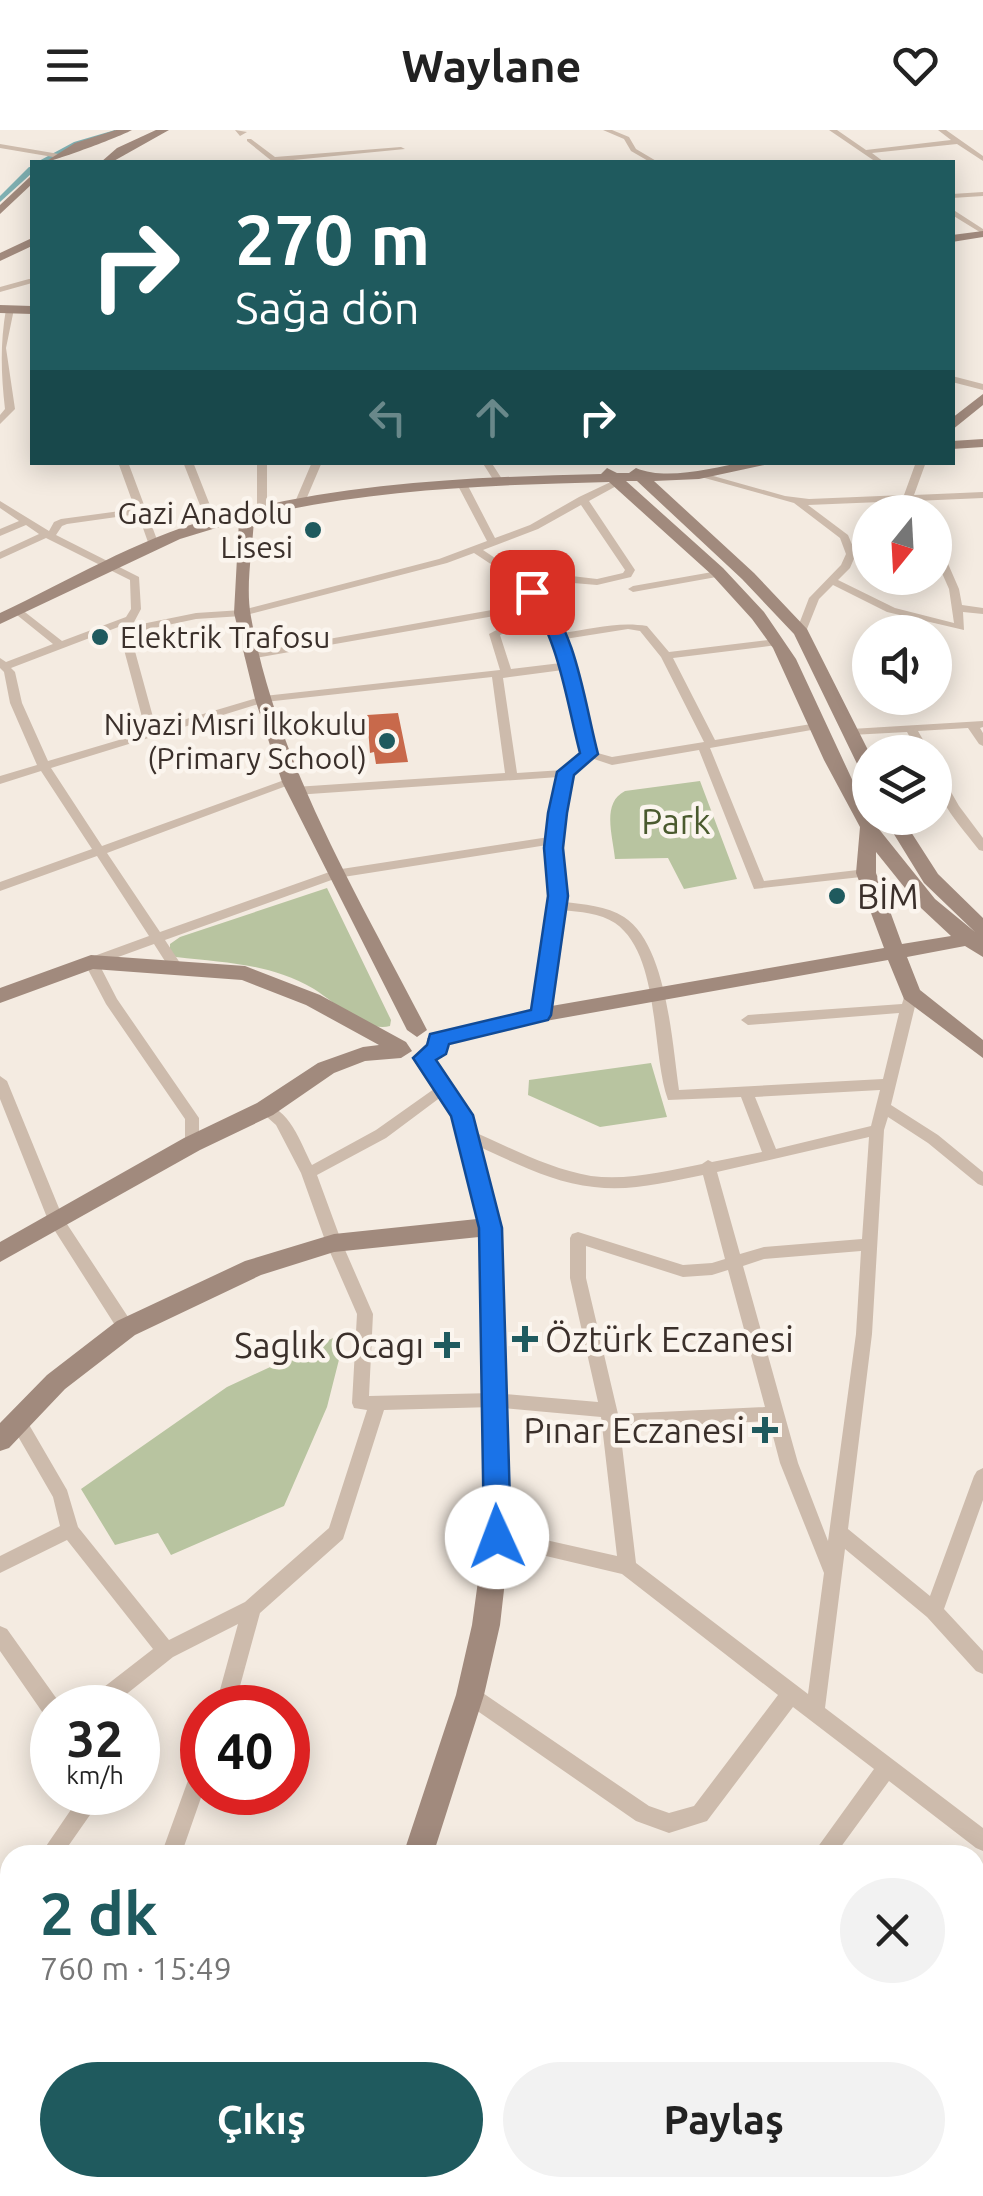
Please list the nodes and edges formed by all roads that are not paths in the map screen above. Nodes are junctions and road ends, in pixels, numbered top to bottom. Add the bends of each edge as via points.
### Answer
1 (122, 130) edge
2 (164, 130) edge
3 (606, 130) edge
4 (832, 130) edge
5 (941, 130) edge
6 (249, 140) dead end
7 (956, 142) junction
8 (0, 146) edge
9 (401, 149) dead end
10 (865, 152) junction
11 (53, 157) edge
12 (983, 159) edge
13 (108, 160) edge
14 (274, 160) edge
15 (286, 160) edge
16 (651, 160) edge
17 (877, 160) edge
18 (30, 180) edge
19 (983, 194) edge
20 (955, 196) edge
21 (0, 211) edge
22 (955, 213) edge
23 (982, 230) edge
24 (30, 233) edge
25 (955, 235) edge
26 (30, 246) edge
27 (2, 247) edge
28 (30, 282) edge
29 (0, 290) edge
30 (5, 309) edge
31 (30, 310) edge
32 (955, 380) edge
33 (983, 387) edge
34 (983, 398) edge
35 (2, 418) edge
36 (955, 423) edge
37 (955, 444) edge
38 (983, 444) edge
39 (124, 465) edge
40 (189, 465) edge
41 (262, 465) edge
42 (316, 465) edge
43 (629, 465) edge
44 (754, 465) edge
45 (920, 465) edge
46 (491, 468) edge
47 (608, 473) edge
48 (698, 475) junction
49 (640, 477) junction
50 (461, 482) junction
51 (910, 495) edge
52 (983, 495) edge
53 (952, 497) edge
54 (582, 500) junction
55 (797, 501) junction
56 (852, 501) edge
57 (300, 502) junction
58 (0, 504) edge
59 (140, 510) junction
60 (254, 512) junction
61 (25, 522) junction
62 (212, 523) junction
63 (0, 533) edge
64 (48, 535) junction
65 (493, 544) junction
66 (154, 546) junction
67 (476, 550) junction
68 (0, 556) edge
69 (111, 566) junction
70 (718, 574) junction
71 (516, 577) junction
72 (832, 582) junction
73 (952, 584) edge
74 (633, 589) dead end
75 (543, 604) junction
76 (957, 608) junction
77 (17, 611) junction
78 (983, 611) edge
79 (242, 614) junction
80 (0, 619) edge
81 (131, 619) junction
82 (552, 623) junction
83 (124, 631) junction
84 (801, 632) junction
85 (558, 637) junction
86 (777, 642) junction
87 (60, 645) junction
88 (250, 656) junction
89 (666, 656) junction
90 (2, 664) edge
91 (565, 666) junction
92 (502, 674) junction
93 (264, 699) junction
94 (16, 703) junction
95 (0, 708) edge
96 (978, 725) edge
97 (816, 726) junction
98 (911, 728) junction
99 (151, 731) junction
100 (850, 732) junction
101 (915, 735) edge
102 (852, 736) edge
103 (983, 742) edge
104 (707, 745) junction
105 (590, 754) junction
106 (44, 766) junction
107 (566, 772) junction
108 (512, 778) junction
109 (0, 780) edge
110 (293, 786) junction
111 (852, 799) edge
112 (952, 806) edge
113 (867, 835) edge
114 (871, 835) edge
115 (902, 835) edge
116 (554, 840) junction
117 (983, 847) edge
118 (98, 851) junction
119 (866, 873) junction
120 (336, 874) junction
121 (0, 887) edge
122 (554, 904) junction
123 (154, 937) junction
124 (979, 939) edge
125 (894, 953) junction
126 (91, 962) junction
127 (175, 966) junction
128 (0, 996) edge
129 (656, 997) junction
130 (910, 1001) junction
131 (540, 1015) junction
132 (748, 1020) dead end
133 (415, 1049) junction
134 (983, 1050) edge
135 (0, 1081) edge
136 (889, 1084) junction
137 (446, 1088) junction
138 (747, 1094) junction
139 (883, 1107) junction
140 (264, 1109) junction
141 (877, 1130) junction
142 (467, 1135) junction
143 (192, 1144) junction
144 (771, 1156) junction
145 (708, 1166) junction
146 (310, 1173) junction
147 (983, 1180) edge
148 (56, 1220) junction
149 (490, 1228) junction
150 (334, 1243) junction
151 (869, 1244) junction
152 (0, 1253) edge
153 (735, 1260) junction
154 (126, 1328) junction
155 (492, 1400) junction
156 (377, 1404) junction
157 (776, 1414) junction
158 (610, 1416) junction
159 (18, 1421) junction
160 (0, 1440) edge
161 (983, 1476) edge
162 (70, 1530) junction
163 (837, 1530) junction
164 (497, 1537) junction
165 (0, 1564) edge
166 (627, 1567) junction
167 (830, 1571) junction
168 (252, 1608) junction
169 (934, 1611) junction
170 (0, 1635) edge
171 (166, 1650) junction
172 (983, 1665) edge
173 (35, 1685) edge
174 (122, 1685) edge
175 (230, 1685) edge
176 (792, 1694) junction
177 (470, 1695) junction
178 (815, 1711) junction
179 (888, 1767) junction
180 (79, 1815) edge
181 (185, 1815) edge
182 (983, 1841) edge
183 (57, 1845) edge
184 (175, 1845) edge
185 (421, 1845) edge
186 (830, 1845) edge

1 - 11 street
2 - 13 street
3 - 16 street
4 - 10 street
5 - 7 street
6 - 14 street
7 - 10 street
7 - 12 street
8 - 11 street
9 - 15 street
10 - 17 street
18 - 21 street
19 - 20 street
22 - 23 street
23 - 25 street
24 - 27 street
26 - 27 street
28 - 29 street
30 - 31 street
30 - 35 street via 10,409
32 - 33 street
34 - 36 street
37 - 38 street
39 - 59 street
40 - 62 street
41 - 60 street
42 - 57 street
43 - 49 street
44 - 48 street
45 - 51 street
46 - 47 street
46 - 50 street
47 - 49 street
47 - 54 street
47 - 70 street
48 - 49 street
48 - 55 street
49 - 84 street
50 - 57 street
50 - 65 street
52 - 53 street
54 - 65 street
54 - 71 street via 630,570 627,575 582,584 554,576
55 - 56 street
55 - 72 street via 850,547 846,566
57 - 60 street
58 - 61 street
59 - 64 street via 65,521
59 - 66 street
60 - 62 street
60 - 79 street
61 - 63 street
61 - 64 street
62 - 66 street
64 - 68 street
64 - 69 street
65 - 67 street
66 - 69 street
67 - 71 street
67 - 79 street
69 - 77 street
69 - 81 street via 137,584
70 - 74 street
70 - 86 street
71 - 75 street
72 - 76 street via 891,610 960,628
72 - 84 street via 814,598
73 - 76 street
75 - 82 street
75 - 88 street
76 - 78 street
77 - 80 street
77 - 87 street
79 - 83 street
79 - 88 street
81 - 83 street
81 - 87 street
82 - 85 street
82 - 92 street via 494,634
83 - 99 street
84 - 100 street
85 - 89 street via 638,626
85 - 91 street
86 - 89 street
86 - 97 street
87 - 90 street
88 - 93 street
89 - 104 street
90 - 94 street
91 - 92 street
91 - 105 street
92 - 93 street
92 - 108 street
93 - 99 street
93 - 110 street
94 - 95 street
94 - 106 street
96 - 98 street
96 - 103 street
97 - 104 street
97 - 111 street
98 - 100 street
98 - 101 street
99 - 106 street
100 - 102 street
104 - 105 street via 612,761
104 - 119 street via 759,886
105 - 107 street
106 - 109 street
106 - 118 street
107 - 108 street
107 - 116 street
108 - 110 street
110 - 118 street
110 - 120 street
112 - 117 street
113 - 119 street
114 - 124 street via 900,874
115 - 124 street
116 - 120 street
116 - 122 street
118 - 121 street
118 - 123 street
119 - 125 street
120 - 123 street
120 - 133 street via 417,1030 405,1034
122 - 129 street via 624,922 643,950
122 - 131 street
123 - 126 street
123 - 127 street
124 - 125 street
125 - 129 street
125 - 130 street
126 - 127 street
126 - 128 street
126 - 143 street via 192,1118
127 - 133 street via 268,979
129 - 131 street
129 - 138 street via 672,1096
130 - 132 street
130 - 134 street
130 - 136 street
131 - 133 street
133 - 137 street
133 - 140 street via 363,1054 326,1068
135 - 148 street
136 - 138 street
136 - 139 street
137 - 142 street
137 - 146 street
138 - 144 street
139 - 141 street
139 - 147 street
140 - 143 street
140 - 146 street via 280,1121
141 - 144 street
141 - 151 street
142 - 145 street via 554,1173 595,1182 642,1181
142 - 149 street
143 - 148 street
144 - 145 street
145 - 153 street
146 - 150 street
148 - 152 street
148 - 154 street
149 - 150 street
149 - 155 street
150 - 154 street via 252,1268
150 - 156 street via 365,1314 360,1403
151 - 153 street
151 - 163 street via 864,1334
153 - 157 street
153 - 158 street via 683,1271 578,1238 578,1278
154 - 159 street
155 - 156 street
155 - 158 street
155 - 164 street
156 - 168 street via 337,1533
157 - 158 street
157 - 167 street
158 - 166 street
159 - 160 street
159 - 162 street via 61,1495
161 - 169 street
162 - 165 street
162 - 171 street
163 - 167 street
163 - 169 street
164 - 166 street
164 - 177 street
166 - 176 street
167 - 178 street
168 - 171 street
168 - 175 street
169 - 172 street
170 - 173 street
171 - 174 street
176 - 177 street via 700,1814 670,1823 643,1814
176 - 178 street
177 - 185 street
178 - 179 street
179 - 182 street
179 - 186 street
180 - 183 street
181 - 184 street

